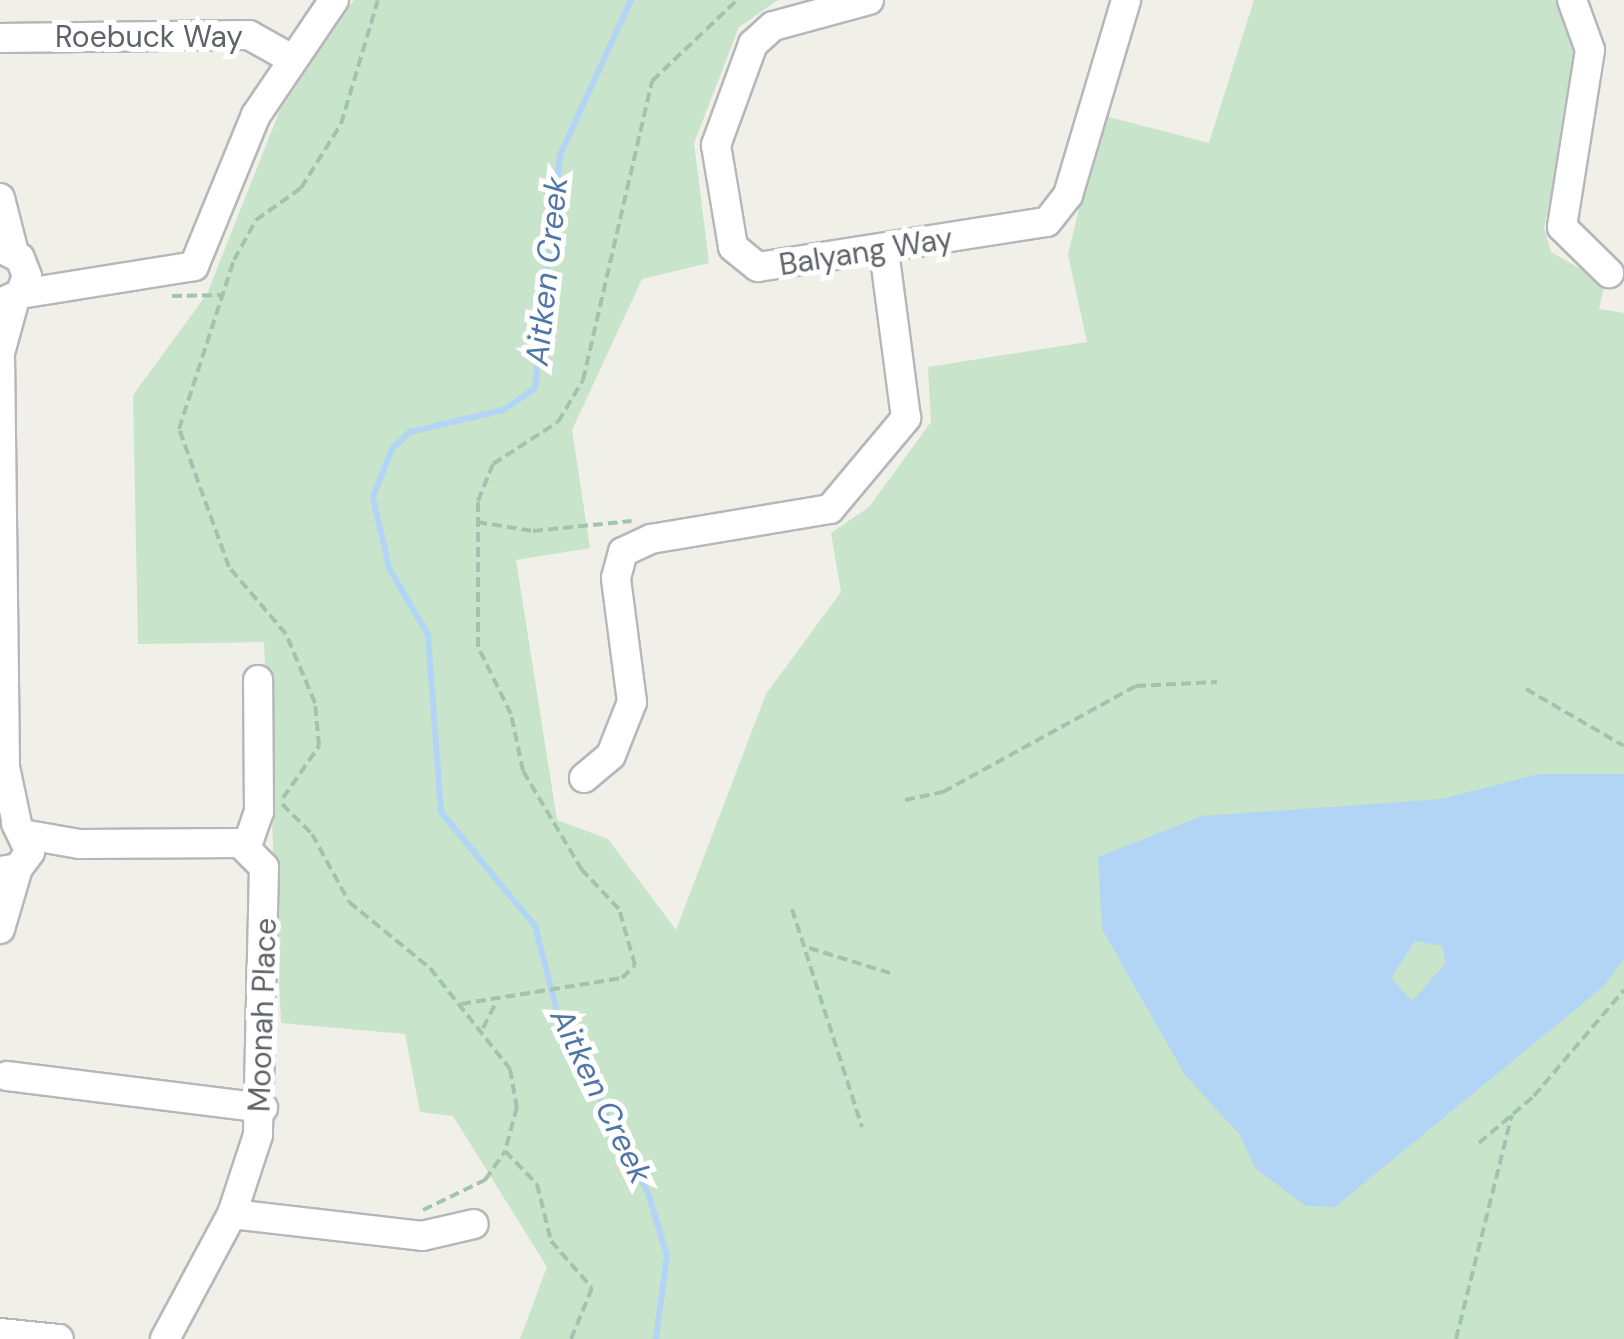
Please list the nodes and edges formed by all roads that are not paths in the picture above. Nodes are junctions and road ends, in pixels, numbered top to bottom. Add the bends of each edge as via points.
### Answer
1 (334, 0) edge
2 (870, 0) edge
3 (1126, 0) edge
4 (1587, 2) edge
5 (0, 38) edge
6 (292, 58) junction
7 (0, 198) edge
8 (884, 250) junction
9 (11, 253) edge
10 (94, 276) junction
11 (1617, 276) edge
12 (12, 299) edge
13 (0, 353) edge
14 (258, 680) dead end
15 (2, 778) edge
16 (584, 778) dead end
17 (15, 846) edge
18 (247, 846) junction
19 (0, 925) edge
20 (7, 1076) dead end
21 (263, 1108) junction
22 (232, 1214) junction
23 (474, 1224) dead end
24 (0, 1333) edge
25 (59, 1339) edge
26 (165, 1339) edge

1 - 6 street
2 - 8 street, Balyang Way via 763,31 716,151 729,234 749,262 775,268
3 - 8 street, Balyang Way via 1054,217
4 - 11 street via 1590,37 1562,227
5 - 6 street, Roebuck Way via 250,35
6 - 10 street via 250,128 199,260 172,276
7 - 9 street
8 - 16 street via 906,418 830,509 667,535 623,552 616,578 632,702 611,755
9 - 10 street
9 - 12 street
10 - 12 street
12 - 13 street
13 - 15 street
14 - 18 street via 260,812
15 - 17 street
17 - 18 street
17 - 19 street
18 - 21 street, Moonah Place via 266,879
20 - 21 street
21 - 22 street, Moonah Place
22 - 23 street via 422,1236
22 - 26 street, Moonah Place
24 - 25 street

